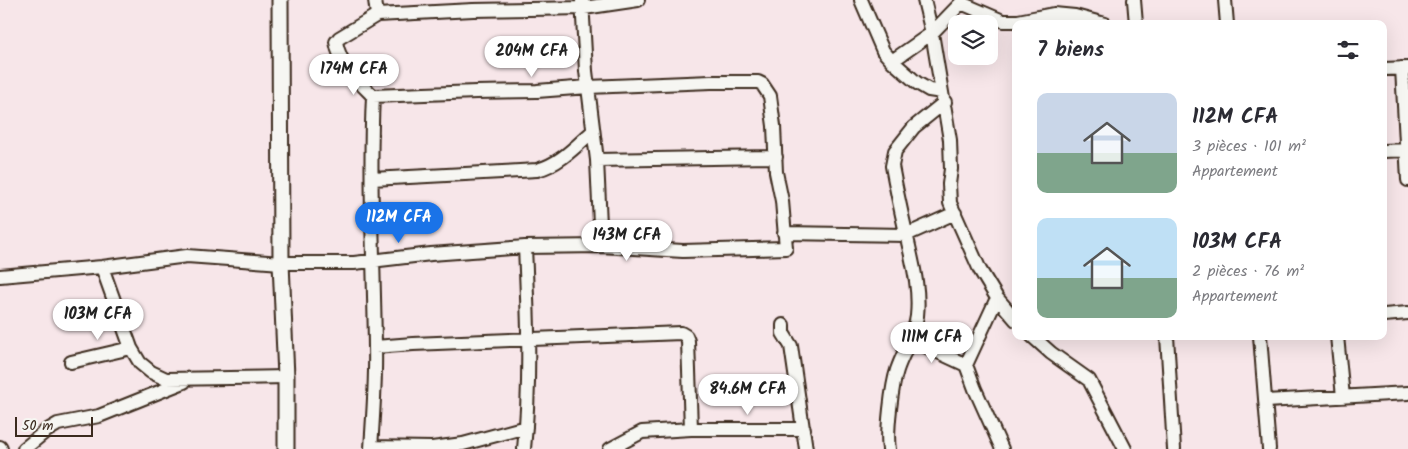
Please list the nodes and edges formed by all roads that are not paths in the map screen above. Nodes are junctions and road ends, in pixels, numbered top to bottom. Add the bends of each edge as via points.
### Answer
1 (280, 0) edge
2 (374, 0) edge
3 (638, 0) edge
4 (861, 0) edge
5 (924, 0) edge
6 (1134, 0) edge
7 (1225, 0) edge
8 (961, 2) edge
9 (583, 4) edge
10 (377, 15) junction
11 (1023, 20) edge
12 (1090, 20) edge
13 (1136, 20) edge
14 (1227, 20) edge
15 (1012, 21) edge
16 (932, 33) junction
17 (892, 61) junction
18 (1405, 68) edge
19 (1387, 69) edge
20 (588, 87) junction
21 (373, 96) junction
22 (944, 97) junction
23 (593, 131) junction
24 (1406, 150) junction
25 (1387, 151) edge
26 (776, 156) junction
27 (597, 160) junction
28 (372, 179) junction
29 (1408, 180) edge
30 (955, 213) junction
31 (784, 233) junction
32 (906, 235) junction
33 (601, 246) junction
34 (525, 247) junction
35 (372, 262) junction
36 (281, 263) junction
37 (102, 267) junction
38 (0, 276) edge
39 (997, 298) junction
40 (1408, 313) edge
41 (1012, 315) edge
42 (1387, 315) edge
43 (783, 325) dead end
44 (529, 339) junction
45 (910, 339) junction
46 (1036, 340) edge
47 (1166, 340) edge
48 (1260, 340) edge
49 (1337, 340) edge
50 (375, 347) junction
51 (131, 348) junction
52 (71, 362) dead end
53 (966, 365) junction
54 (286, 377) junction
55 (191, 379) junction
56 (1408, 393) edge
57 (1343, 397) junction
58 (1266, 401) junction
59 (526, 428) junction
60 (692, 429) junction
61 (804, 429) junction
62 (371, 448) edge
63 (24, 449) edge
64 (286, 449) edge
65 (524, 449) edge
66 (610, 449) edge
67 (806, 449) edge
68 (889, 449) edge
69 (1002, 449) edge
70 (1126, 449) edge
71 (1174, 449) edge
72 (1269, 449) edge

1 - 36 street
2 - 10 street
3 - 9 street
4 - 17 street via 883,51
5 - 16 street
6 - 13 street
7 - 14 street
8 - 15 street via 1003,21
8 - 16 street
9 - 10 street
9 - 20 street
10 - 21 street via 336,42 342,62
11 - 12 street via 1054,14
16 - 17 street
16 - 22 street
17 - 22 street via 917,83
18 - 19 street
18 - 24 street
20 - 21 street
20 - 23 street
20 - 26 street via 758,82 770,96
21 - 28 street
22 - 30 street via 950,140 950,203
22 - 32 street via 895,151 892,166
23 - 27 street
23 - 28 street via 557,162 537,170
24 - 25 street
24 - 29 street
26 - 27 street
26 - 31 street
27 - 33 street
28 - 35 street
30 - 32 street
30 - 39 street via 969,247
31 - 32 street
31 - 33 street via 786,248 683,252
32 - 45 street via 918,286 916,322
33 - 34 street
34 - 35 street
34 - 44 street
35 - 36 street
35 - 50 street
36 - 37 street via 187,256
36 - 54 street
37 - 38 street
37 - 51 street
39 - 41 street
39 - 53 street
40 - 42 street
43 - 61 street via 783,333 791,346
44 - 50 street
44 - 59 street
44 - 60 street via 681,333 688,341
45 - 53 street
45 - 68 street via 892,391
46 - 70 street via 1089,380
47 - 71 street
48 - 58 street
49 - 57 street
50 - 62 street
51 - 52 street
51 - 55 street via 140,363 151,372 166,379
53 - 69 street
54 - 55 street
54 - 64 street
55 - 63 street via 98,416 58,424
56 - 57 street
57 - 58 street
58 - 72 street
59 - 62 street via 463,444 432,448
59 - 65 street
60 - 61 street
60 - 66 street via 642,432
61 - 67 street

